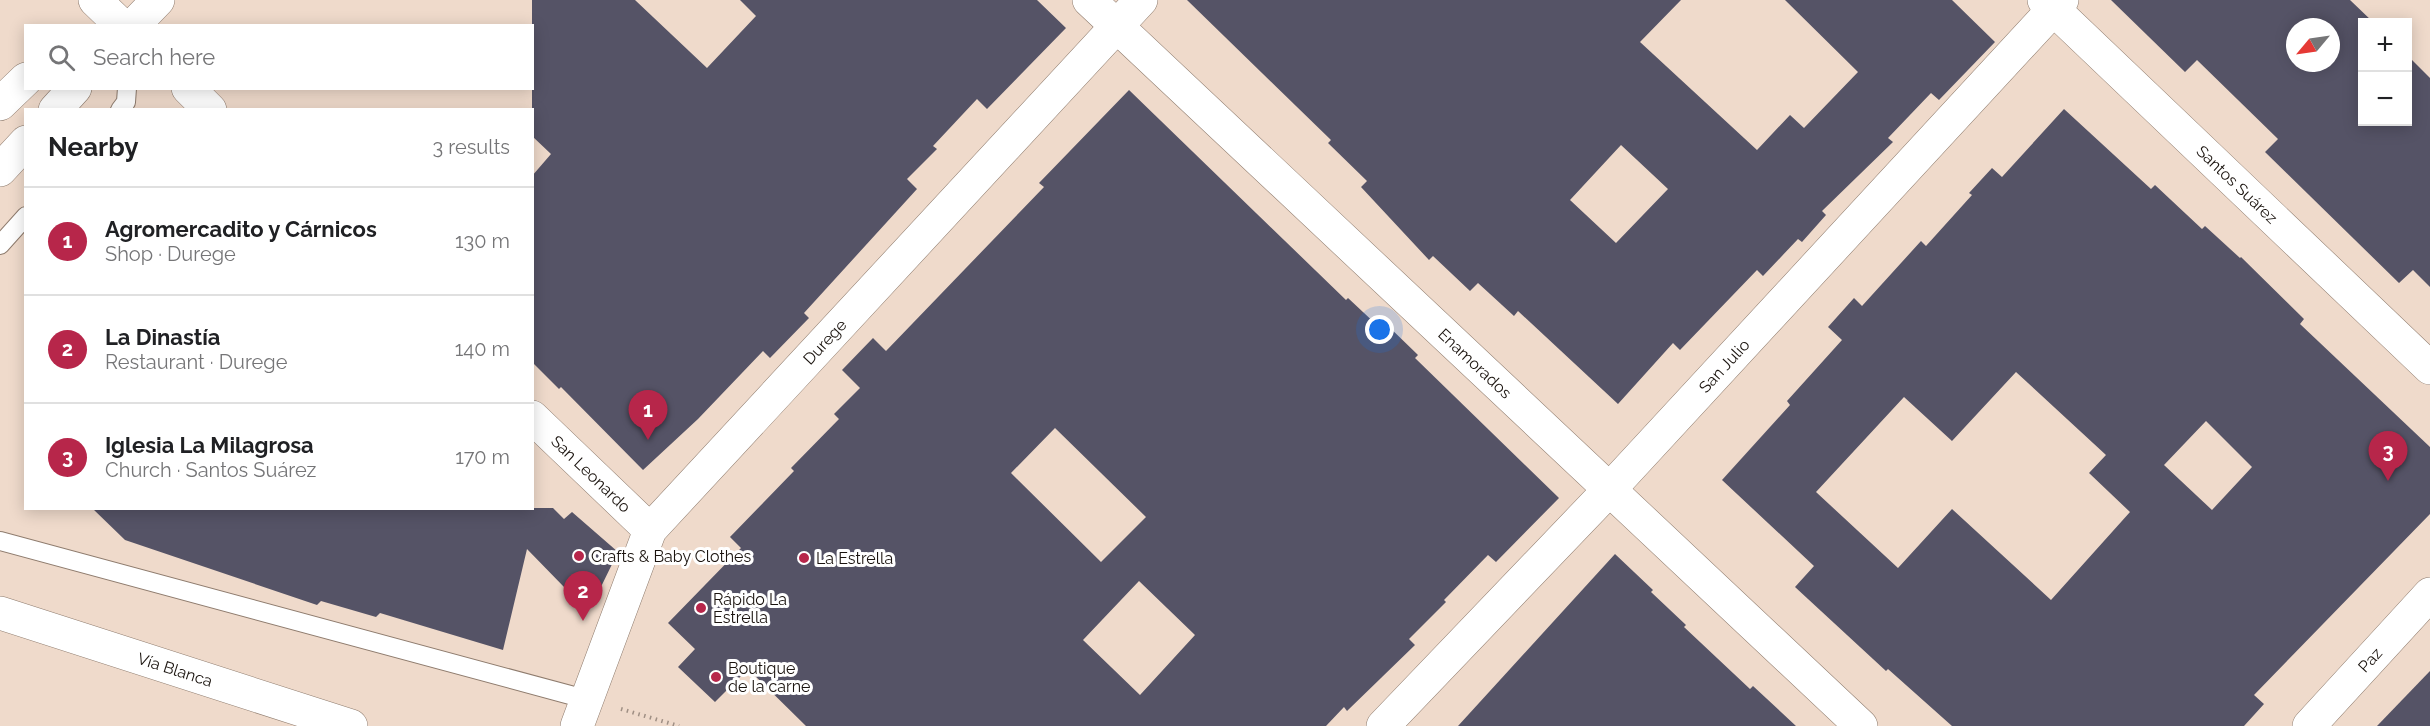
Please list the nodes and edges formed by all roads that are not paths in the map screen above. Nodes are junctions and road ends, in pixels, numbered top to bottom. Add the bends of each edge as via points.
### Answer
1 (95, 0) edge
2 (158, 0) edge
3 (1089, 0) edge
4 (1142, 0) edge
5 (2053, 3) edge
6 (120, 24) edge
7 (135, 24) edge
8 (1116, 26) junction
9 (24, 81) edge
10 (73, 90) edge
11 (127, 90) edge
12 (191, 90) edge
13 (0, 104) edge
14 (57, 108) edge
15 (122, 108) edge
16 (208, 108) edge
17 (24, 144) edge
18 (0, 170) edge
19 (24, 218) edge
20 (0, 244) edge
21 (2430, 368) edge
22 (534, 419) edge
23 (1609, 490) junction
24 (651, 530) junction
25 (0, 541) edge
26 (2430, 594) edge
27 (0, 613) edge
28 (581, 713) edge
29 (351, 726) edge
30 (1383, 726) edge
31 (1861, 726) edge
32 (2309, 726) edge

1 - 6 street
2 - 7 street
3 - 8 street, Enamorados
4 - 8 street, Durege
5 - 21 street, Santos Suárez
5 - 23 street, San Julio
8 - 23 street, Enamorados
8 - 24 street, Durege
9 - 13 street
10 - 14 street
11 - 15 lane
12 - 16 street
17 - 18 street
19 - 20 lane
22 - 24 street, San Leonardo
23 - 30 street, San Julio
23 - 31 street, Enamorados
24 - 28 street, Durege
25 - 28 lane
26 - 32 street, Paz
27 - 29 street, Vía Blanca

